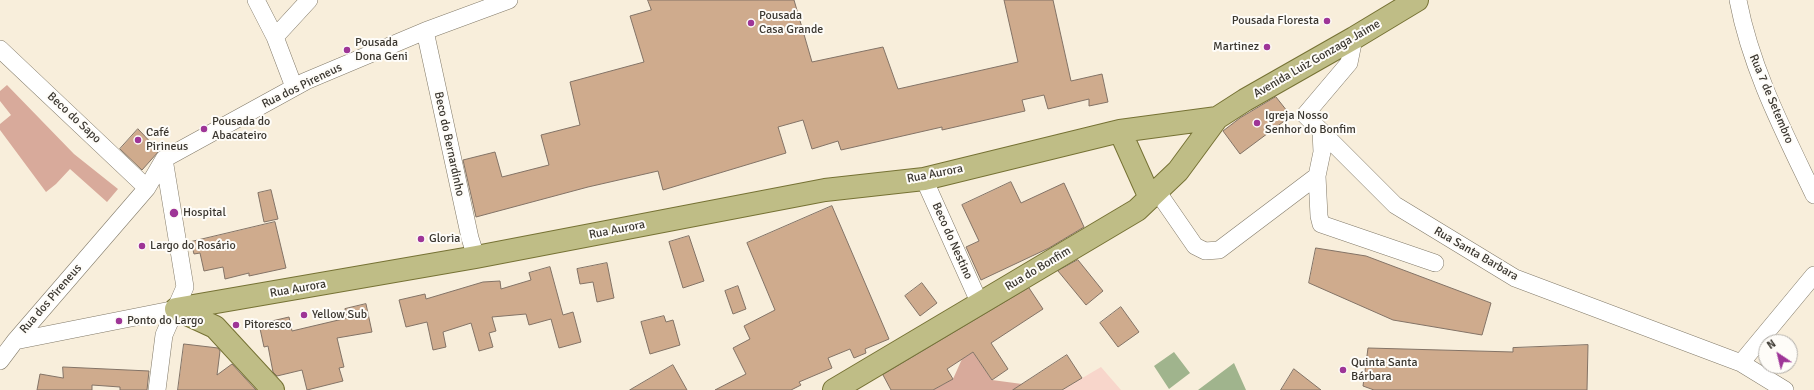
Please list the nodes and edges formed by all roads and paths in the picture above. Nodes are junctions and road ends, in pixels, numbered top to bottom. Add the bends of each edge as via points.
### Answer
1 (256, 0) edge
2 (309, 0) edge
3 (509, 0) edge
4 (1417, 0) edge
5 (1738, 0) edge
6 (424, 31) junction
7 (275, 37) junction
8 (1354, 38) junction
9 (0, 49) edge
10 (294, 87) junction
11 (1217, 118) junction
12 (1120, 131) junction
13 (1321, 131) junction
14 (164, 159) junction
15 (1317, 176) junction
16 (924, 179) junction
17 (147, 188) junction
18 (1154, 195) junction
19 (1814, 195) edge
20 (476, 257) junction
21 (1435, 263) dead end
22 (1814, 275) edge
23 (238, 300) junction
24 (980, 304) junction
25 (176, 309) junction
26 (215, 327) junction
27 (15, 341) junction
28 (0, 361) edge
29 (1741, 363) junction
30 (157, 390) edge
31 (273, 390) edge
32 (834, 390) edge
33 (1785, 390) edge

1 - 7 street
2 - 7 street
3 - 6 street, Rua dos Pireneus
4 - 8 main road, Avenida Luiz Gonzaga Jaime
5 - 19 street, Rua 7 de Setembro via 1744,32 1770,103
6 - 10 street, Rua dos Pireneus
6 - 20 street, Beco do Bernardinho
7 - 10 street
8 - 11 main road, Avenida Luiz Gonzaga Jaime
8 - 13 street, Rua Santa Barbara via 1350,63 1305,115
9 - 17 street, Beco do Sapo
10 - 14 street, Rua dos Pireneus
11 - 12 main road, Rua Aurora
11 - 18 main road, Rua do Bonfim via 1178,171
12 - 16 main road, Rua Aurora
12 - 18 main road
13 - 15 street via 1322,152
13 - 29 street, Rua Santa Barbara via 1395,205 1514,278
14 - 17 street, Rua dos Pireneus
14 - 25 street via 185,288
15 - 18 street via 1219,250 1205,251 1195,246
15 - 21 street via 1321,224
16 - 20 main road, Rua Aurora via 825,190
16 - 24 street, Beco do Nestino
17 - 27 street, Rua dos Pireneus
18 - 24 main road, Rua do Bonfim via 1137,210
20 - 23 main road, Rua Aurora
22 - 29 street
23 - 25 main road, Rua Aurora
23 - 26 main road via 220,308
24 - 32 main road, Rua do Bonfim
25 - 26 main road
25 - 27 street, Rua Aurora
25 - 30 street via 164,335
26 - 31 main road
27 - 28 street, Rua dos Pireneus
29 - 33 street, Rua Santa Barbara

